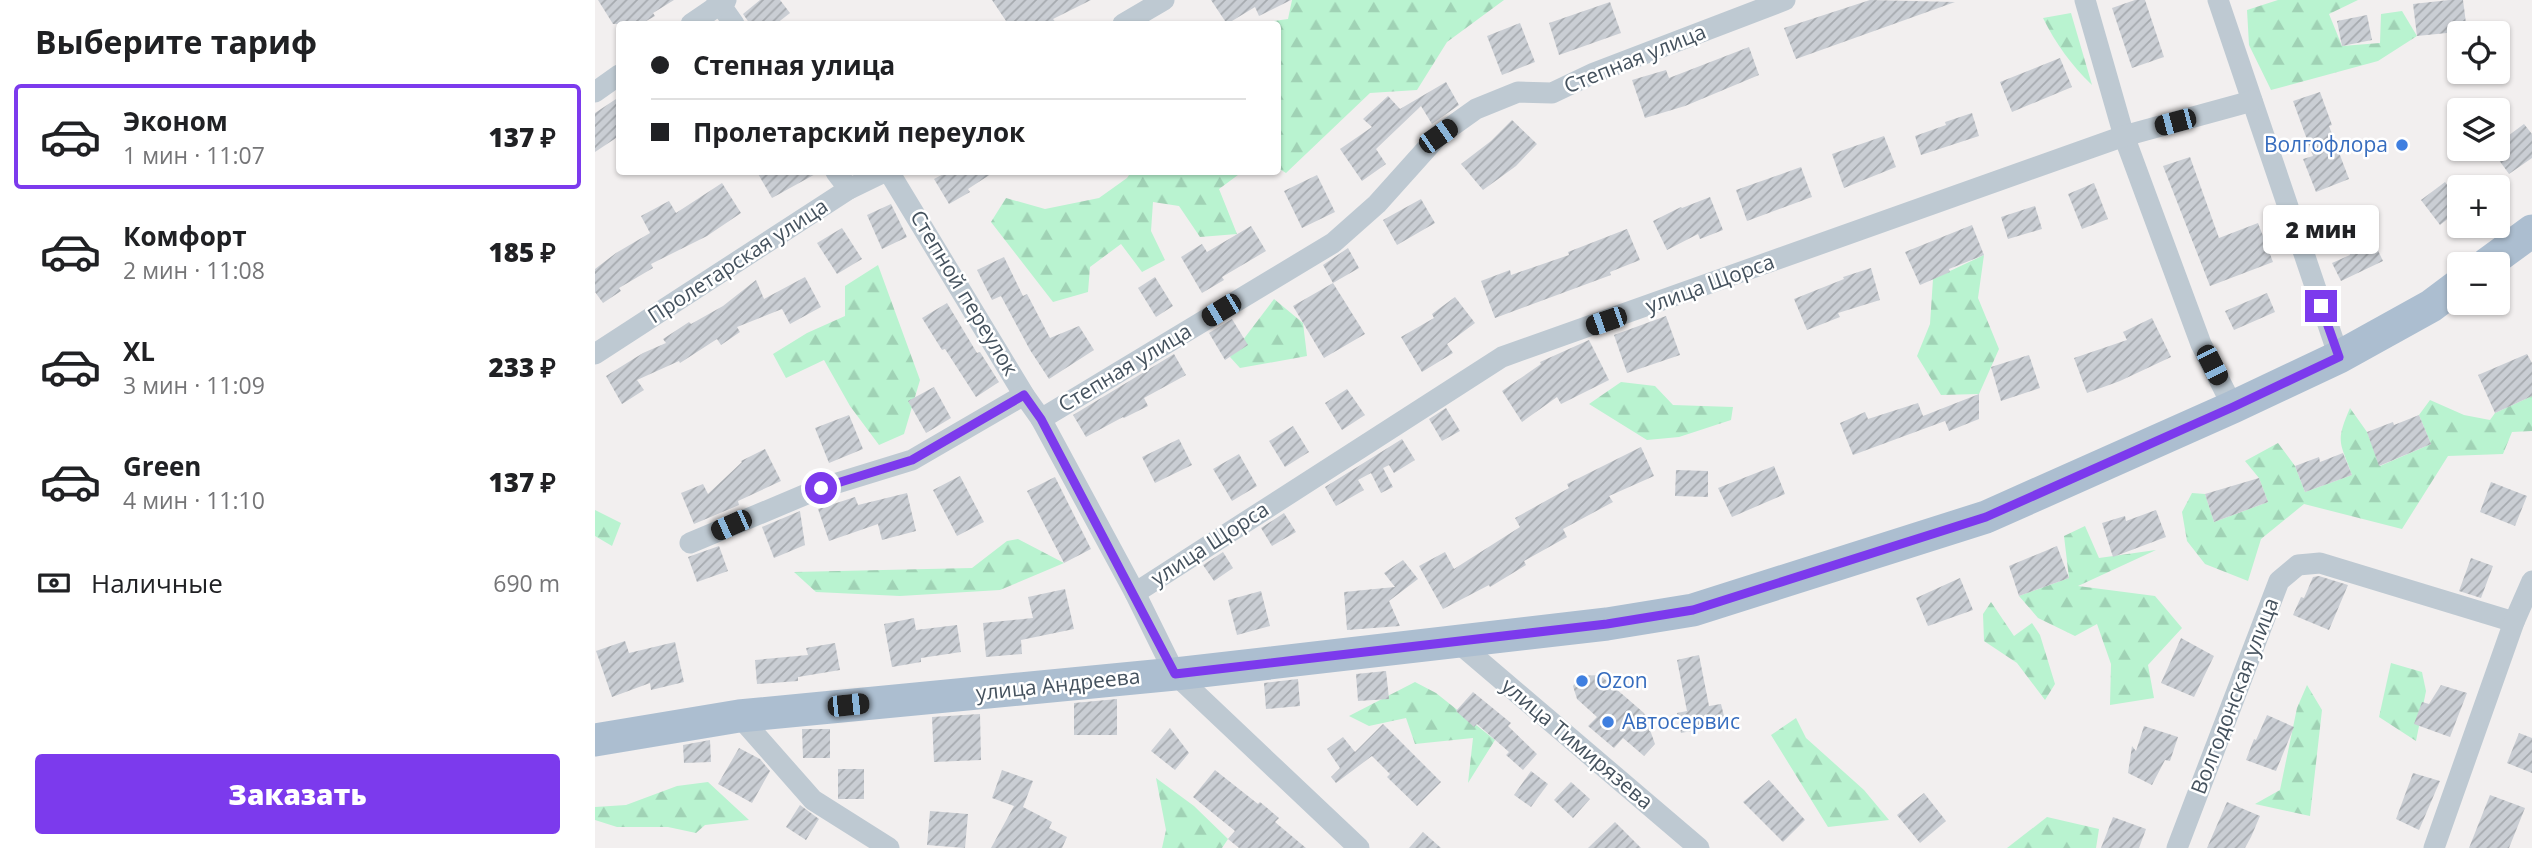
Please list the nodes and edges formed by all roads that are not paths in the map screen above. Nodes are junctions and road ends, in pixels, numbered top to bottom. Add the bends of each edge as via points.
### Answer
1 (1164, 0) edge
2 (1785, 0) edge
3 (2085, 0) edge
4 (2218, 0) edge
5 (721, 1) edge
6 (695, 21) edge
7 (732, 21) edge
8 (1128, 21) edge
9 (616, 77) edge
10 (595, 92) edge
11 (2252, 101) junction
12 (2124, 136) junction
13 (839, 175) edge
14 (878, 175) edge
15 (892, 175) edge
16 (849, 190) junction
17 (2532, 231) edge
18 (2503, 252) edge
19 (2447, 294) edge
20 (595, 354) edge
21 (2339, 357) junction
22 (1024, 395) junction
23 (2233, 407) junction
24 (1041, 419) junction
25 (690, 543) dead end
26 (2532, 581) edge
27 (1135, 593) junction
28 (2514, 622) junction
29 (1455, 640) junction
30 (1175, 674) junction
31 (739, 716) junction
32 (595, 740) edge
33 (889, 848) edge
34 (1359, 848) edge
35 (1699, 848) edge
36 (2177, 848) edge
37 (2434, 848) edge

1 - 8 street
2 - 24 street, Степная улица via 1552,93 1518,92 1476,109 1438,136 1377,204 1333,243
3 - 12 street
4 - 11 street
5 - 6 street
5 - 7 street
9 - 10 street
11 - 12 street, улица Щорса
11 - 21 street
12 - 23 street via 2201,344
12 - 27 street, улица Щорса via 1502,357
13 - 16 street
14 - 16 street, Пролетарская улица
15 - 22 street, Степной переулок
16 - 20 street, Пролетарская улица
17 - 18 main road
19 - 21 main road, улица Андреева
21 - 23 main road, улица Андреева
22 - 24 street, Степной переулок
22 - 25 street, Степная улица via 912,460 821,488
23 - 29 main road, улица Андреева via 1986,517 1693,610
24 - 27 street, Степной переулок
26 - 28 street
27 - 30 street, Степной переулок
28 - 36 street, Волгодонская улица via 2320,563 2298,565 2279,581
28 - 37 street
29 - 30 main road, улица Андреева
29 - 35 street, улица Тимирязева
30 - 31 main road, улица Андреева
30 - 34 street
31 - 32 main road, улица Андреева
31 - 33 street via 813,800

